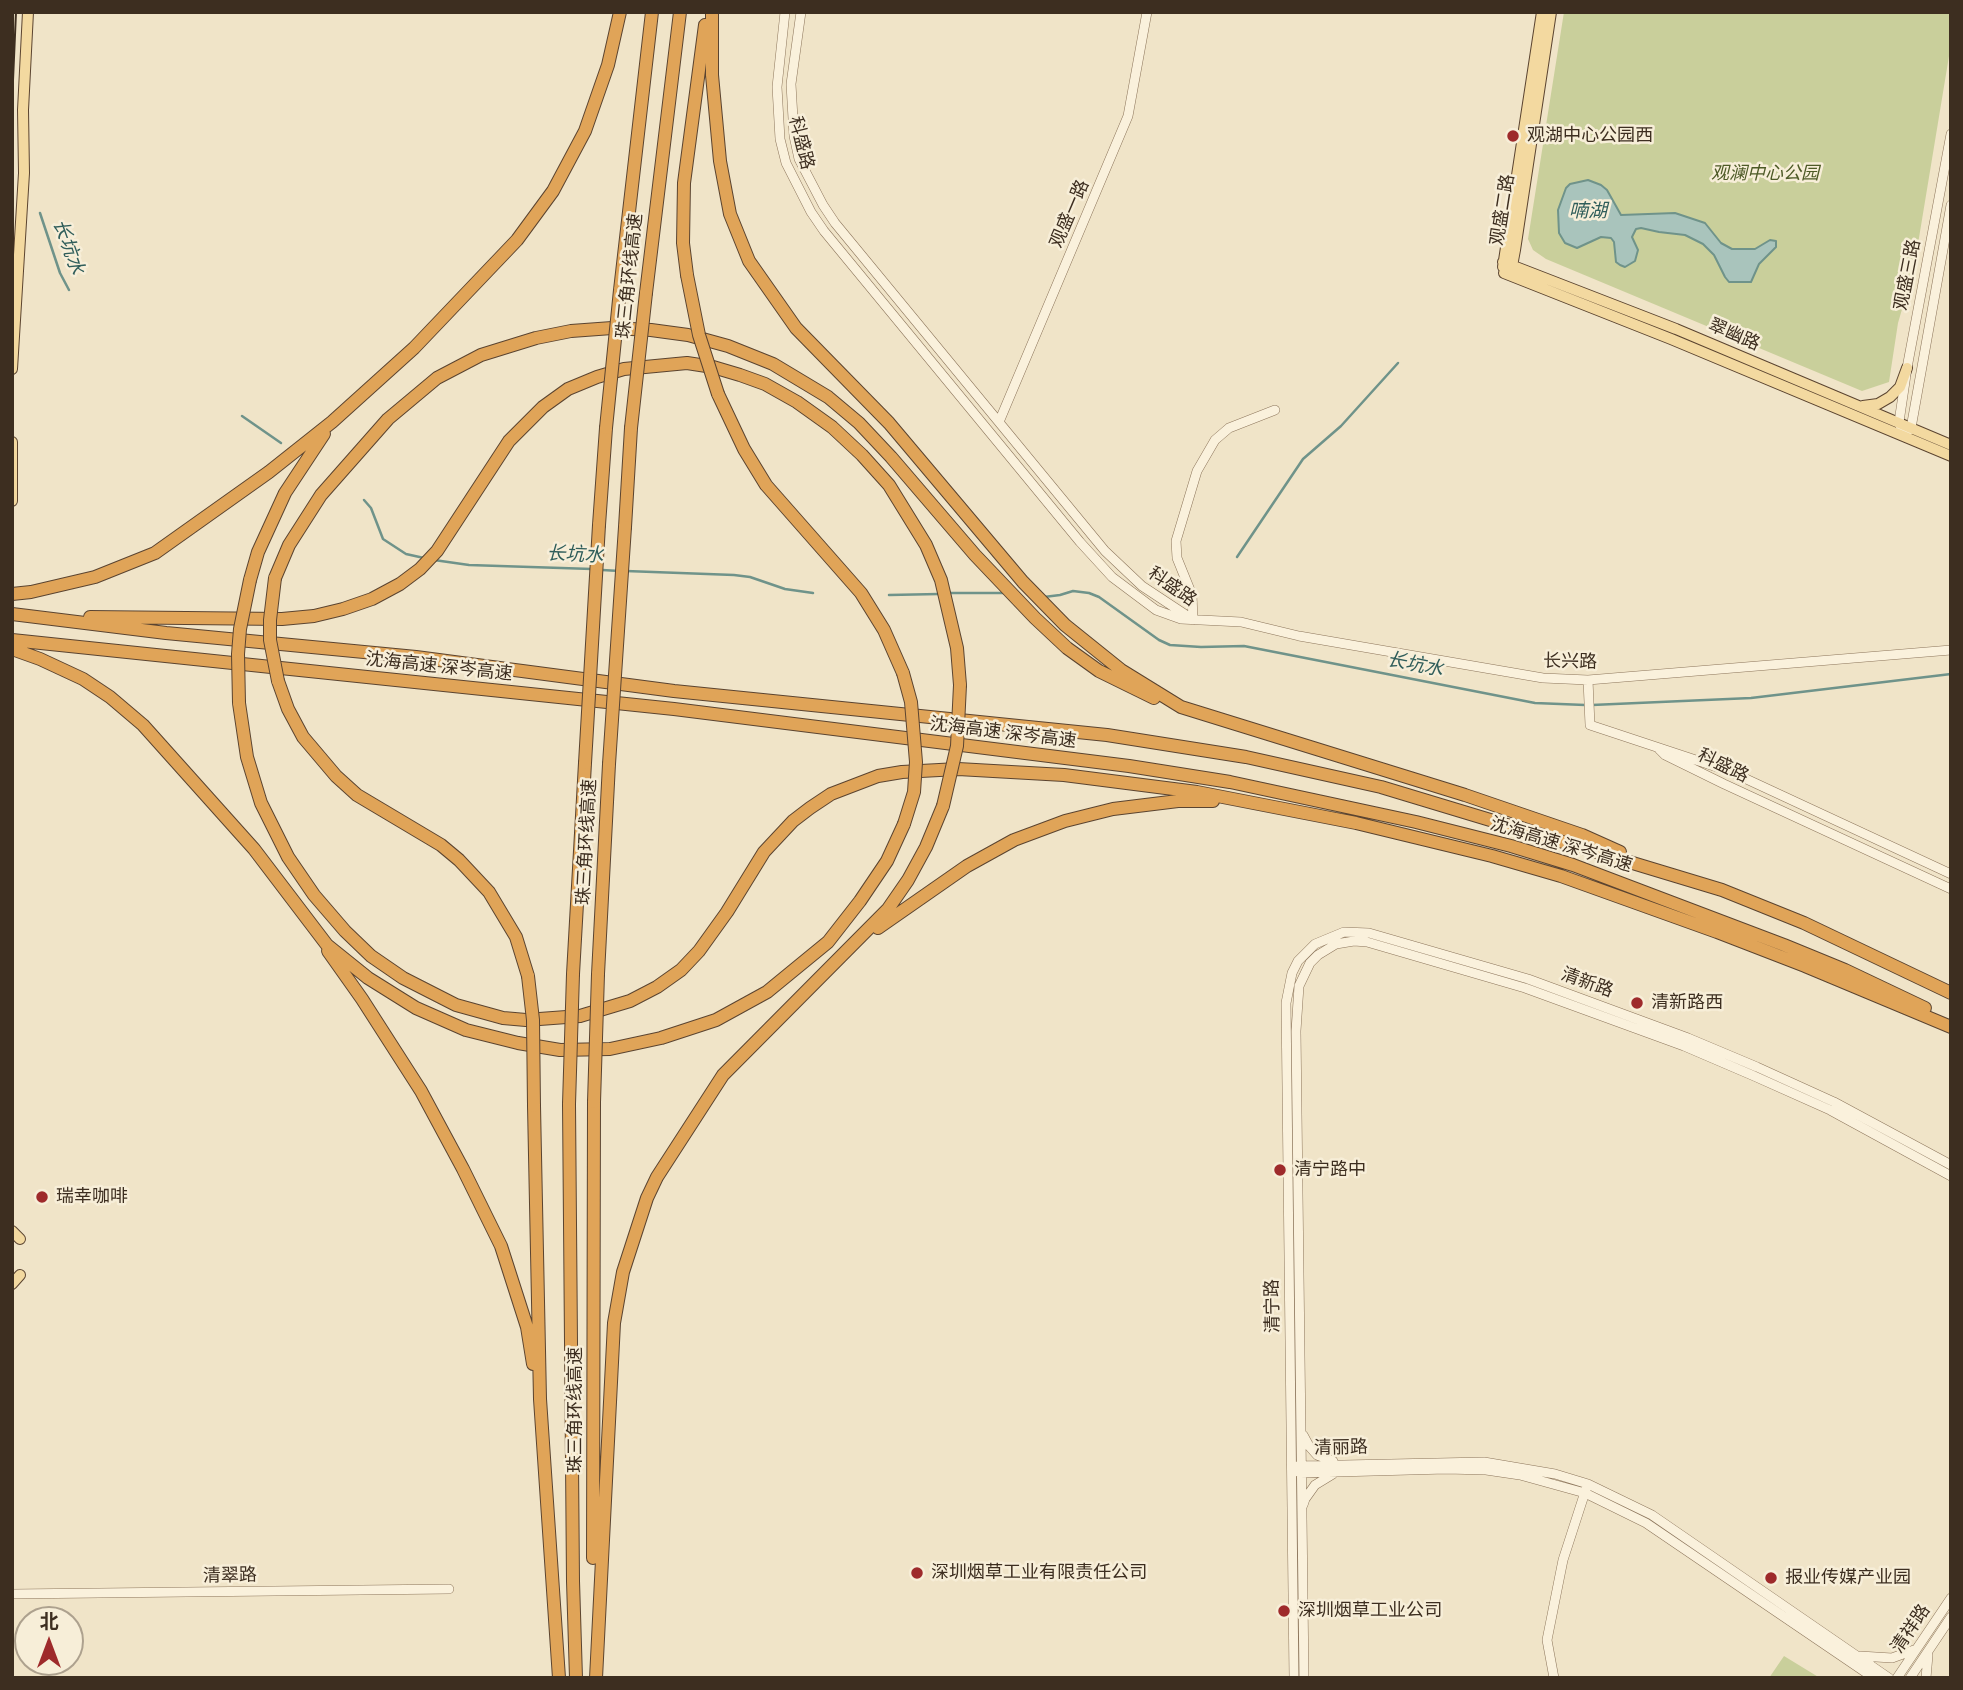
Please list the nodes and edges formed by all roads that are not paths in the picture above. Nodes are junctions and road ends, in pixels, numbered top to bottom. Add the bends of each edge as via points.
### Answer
1 (28, 12) edge
2 (620, 12) edge
3 (652, 12) edge
4 (680, 12) edge
5 (710, 12) edge
6 (785, 12) edge
7 (801, 12) edge
8 (1147, 12) edge
9 (1542, 12) edge
10 (1551, 12) edge
11 (1951, 134) edge
12 (1951, 205) edge
13 (14, 266) edge
14 (1506, 267) junction
15 (1907, 368) junction
16 (12, 369) edge
17 (1859, 406) junction
18 (1275, 410) dead end
19 (332, 422) junction
20 (999, 422) junction
21 (1899, 422) junction
22 (1907, 431) junction
23 (12, 442) edge
24 (1951, 445) edge
25 (1951, 456) edge
26 (12, 501) edge
27 (12, 594) edge
28 (12, 614) edge
29 (30, 616) junction
30 (1193, 620) junction
31 (12, 640) edge
32 (12, 649) edge
33 (1951, 650) edge
34 (1588, 680) junction
35 (1181, 707) junction
36 (1659, 749) junction
37 (1271, 806) junction
38 (1951, 874) edge
39 (1951, 889) edge
40 (1722, 890) junction
41 (297, 908) junction
42 (1315, 944) joint
43 (844, 954) junction
44 (1318, 955) joint
45 (1951, 993) edge
46 (1951, 1025) edge
47 (1951, 1165) edge
48 (1951, 1176) edge
49 (540, 1399) junction
50 (1301, 1425) junction
51 (1341, 1468) junction
52 (1291, 1469) junction
53 (1301, 1469) junction
54 (1586, 1488) junction
55 (1302, 1510) junction
56 (449, 1590) dead end
57 (12, 1594) edge
58 (1951, 1598) edge
59 (1951, 1617) edge
60 (1918, 1647) junction
61 (1929, 1650) junction
62 (1856, 1661) junction
63 (559, 1678) edge
64 (576, 1678) edge
65 (595, 1678) edge
66 (1294, 1678) edge
67 (1304, 1678) edge
68 (1554, 1678) edge
69 (1865, 1678) edge
70 (1874, 1678) edge
71 (1889, 1678) edge
72 (1897, 1678) edge
73 (1910, 1678) edge
74 (1926, 1678) edge

1 - 13 main road via 24,173
2 - 19 highway via 585,131 537,216 414,348
3 - 64 highway, 珠三角环线高速, bridge via 606,428 573,974 569,1104
4 - 65 highway, 珠三角环线高速, bridge via 631,428 598,974
5 - 35 highway via 720,162 730,214 749,261 796,328 890,424 1046,606 1093,650
5 - 41 highway, bridge via 684,183 683,243 699,335 734,431 766,485 861,593 903,673 915,732 914,792 887,861 828,942 767,992 716,1020 610,1049 559,1050 518,1043 466,1030 416,1009 327,945
6 - 30 street, 科盛路 via 776,87 780,139 786,163 824,231 1099,564 1156,610
7 - 20 street, 科盛路 via 791,110 799,159 810,183 835,223
8 - 20 street, 观盛一路 via 1128,116
9 - 14 main road, 观盛二路
10 - 14 main road, 观盛二路
11 - 15 street, 观盛三路
12 - 22 street, 观盛三路
13 - 16 main road
14 - 17 main road, 翠幽路 via 1676,329
14 - 22 main road, 翠幽路 via 1671,339
15 - 17 main road via 1900,387 1890,397
15 - 21 street, 观盛三路
17 - 21 main road, 翠幽路
18 - 30 street via 1229,428 1215,440 1197,471 1176,541 1177,558 1192,595
19 - 27 highway via 155,553 95,577
19 - 37 highway, bridge via 285,493 250,580 239,641 239,703 247,757 261,803 288,857 314,895 362,947 403,978 457,1005 503,1018 580,1016 630,1001 657,987 699,951 764,852 793,821 831,794 878,776 958,769 1064,775
20 - 30 street, 科盛路 via 1116,563
21 - 22 main road, 翠幽路
22 - 24 main road, 翠幽路
22 - 25 main road, 翠幽路
23 - 26 main road
28 - 29 highway, 沈海高速 深岑高速
29 - 40 highway, 沈海高速 深岑高速 via 416,657 674,691 1107,735 1246,757 1381,787
29 - 43 highway, bridge via 230,619 313,616 343,609 372,599 420,569 437,551 509,441 568,389 624,369 687,363 765,384 832,427 889,485 941,580 957,648 957,746 943,806 908,880 888,909
30 - 34 street, 长兴路 via 1241,622 1543,678
31 - 46 highway, 沈海高速 深岑高速 via 674,709 1230,782 1416,822 1573,865 1809,955 1915,1003
32 - 41 highway via 83,679 143,725 254,849
33 - 34 street, 长兴路
34 - 36 street via 1590,725
35 - 40 highway via 1541,820
35 - 49 highway, bridge via 1127,687 1067,648 1001,583 859,422 807,383 728,346 688,335 612,328 571,331 507,346 455,367 422,388 369,439 321,495 292,538 275,578 272,651 288,709 303,737 336,776 459,860 489,892 516,937 528,976 533,1020
36 - 38 street, 科盛路 via 1729,771
36 - 39 street, 科盛路
37 - 43 highway via 1178,801 1065,821 1014,840 967,866
37 - 46 highway via 1561,876
40 - 45 highway, 沈海高速 深岑高速 via 1804,923
41 - 49 highway via 421,1091 472,1187 501,1246 516,1292
42 - 47 street, 清新路 via 1343,932 1369,933 1554,988 1758,1067
42 - 52 street, 清宁路 via 1298,961 1286,1003
43 - 65 highway via 723,1075 657,1177 640,1217 614,1323
44 - 48 street, 清新路 via 1336,944 1367,942 1601,1014 1830,1110
44 - 50 street, 清宁路 via 1304,974 1296,1007
49 - 63 highway
50 - 51 street via 1317,1455
50 - 53 street, 清宁路
51 - 53 street, 清丽路
51 - 54 street, 清丽路 via 1484,1462 1555,1474
51 - 55 street via 1315,1485
52 - 53 street, 清丽路
52 - 66 street, 清宁路
53 - 55 street, 清宁路
54 - 62 street, 清丽路 via 1652,1515
54 - 68 street via 1563,1560 1547,1640
55 - 67 street, 清宁路
56 - 57 street, 清翠路
58 - 60 street, 清祥路
59 - 61 street, 清祥路
60 - 62 street via 1892,1658
60 - 72 street, 清祥路
61 - 73 street, 清祥路
61 - 74 street
62 - 69 street
62 - 70 street, 清丽路
62 - 71 street, 清丽路

